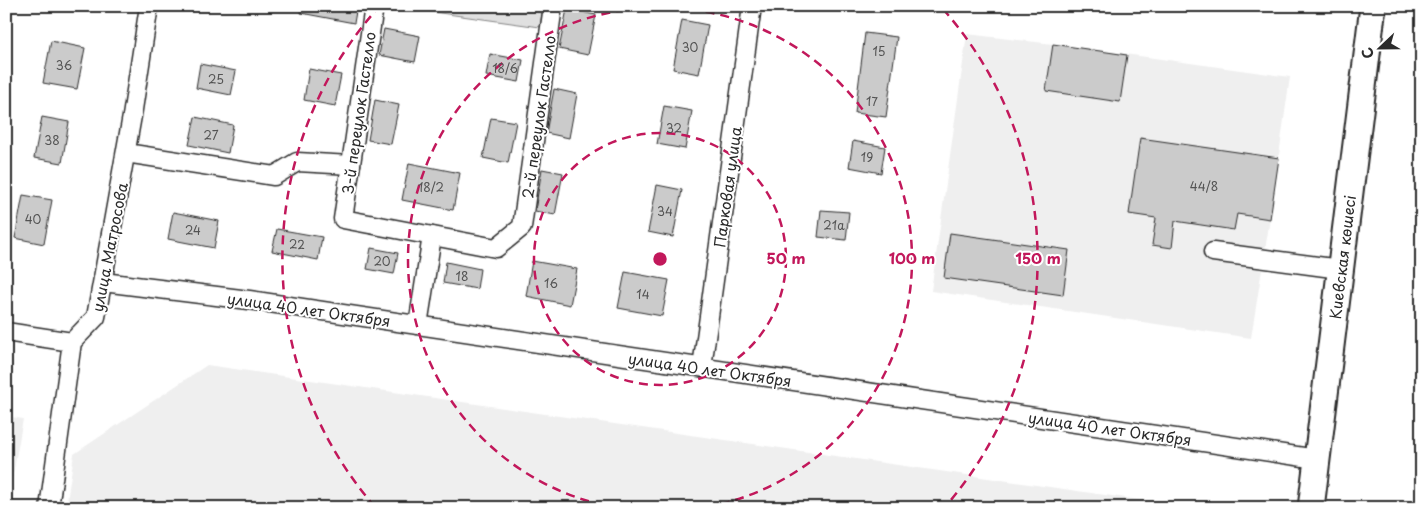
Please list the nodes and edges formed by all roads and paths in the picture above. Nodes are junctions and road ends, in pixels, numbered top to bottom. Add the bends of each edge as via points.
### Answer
1 (149, 6) edge
2 (374, 6) edge
3 (553, 6) edge
4 (752, 6) edge
5 (1373, 6) edge
6 (126, 153) junction
7 (351, 165) junction
8 (432, 236) junction
9 (1213, 252) dead end
10 (1340, 269) junction
11 (103, 282) junction
12 (418, 325) junction
13 (6, 332) edge
14 (72, 342) junction
15 (702, 367) junction
16 (1317, 459) junction
17 (49, 508) edge
18 (1311, 508) edge

1 - 6 street, улица Матросова
2 - 7 street, 3-й переулок Гастелло
3 - 8 street, 2-й переулок Гастелло via 522,227 496,248
4 - 15 street, Парковая улица
5 - 10 highway, Киевская көшесі
6 - 7 street via 274,176 296,162
6 - 11 street, улица Матросова
7 - 8 street, 3-й переулок Гастелло via 342,219
8 - 12 street
9 - 10 street
10 - 16 highway, Киевская көшесі
11 - 12 street, улица 40 лет Октября
11 - 14 street, улица Матросова via 96,317
12 - 15 street, улица 40 лет Октября
13 - 14 street
14 - 17 street
15 - 16 street, улица 40 лет Октября
16 - 18 highway, Киевская көшесі

